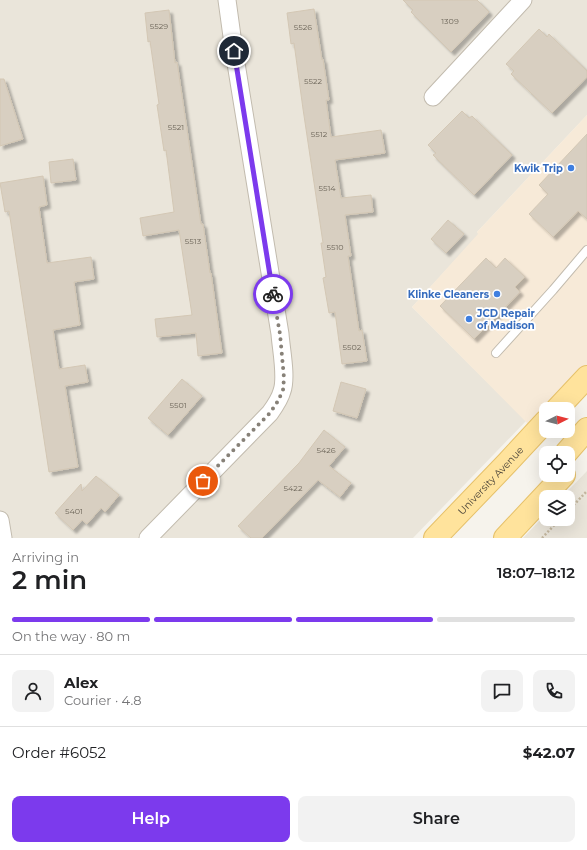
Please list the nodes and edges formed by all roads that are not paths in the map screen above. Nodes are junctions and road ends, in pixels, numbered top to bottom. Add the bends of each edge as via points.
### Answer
1 (227, 0) edge
2 (524, 0) edge
3 (433, 97) dead end
4 (587, 250) edge
5 (496, 353) dead end
6 (587, 377) edge
7 (564, 402) edge
8 (539, 429) edge
9 (587, 429) edge
10 (572, 446) edge
11 (587, 451) edge
12 (575, 464) edge
13 (495, 476) junction
14 (545, 482) edge
15 (557, 482) edge
16 (0, 520) edge
17 (509, 533) edge
18 (3, 538) edge
19 (148, 538) edge
20 (435, 538) edge
21 (450, 538) edge

1 - 19 street via 280,334 283,390 270,413
2 - 3 street
4 - 5 lane
6 - 7 main road
8 - 13 main road, University Avenue
9 - 10 main road
11 - 12 main road
13 - 20 main road, University Avenue
13 - 21 main road
14 - 17 main road
15 - 17 main road
16 - 18 street

